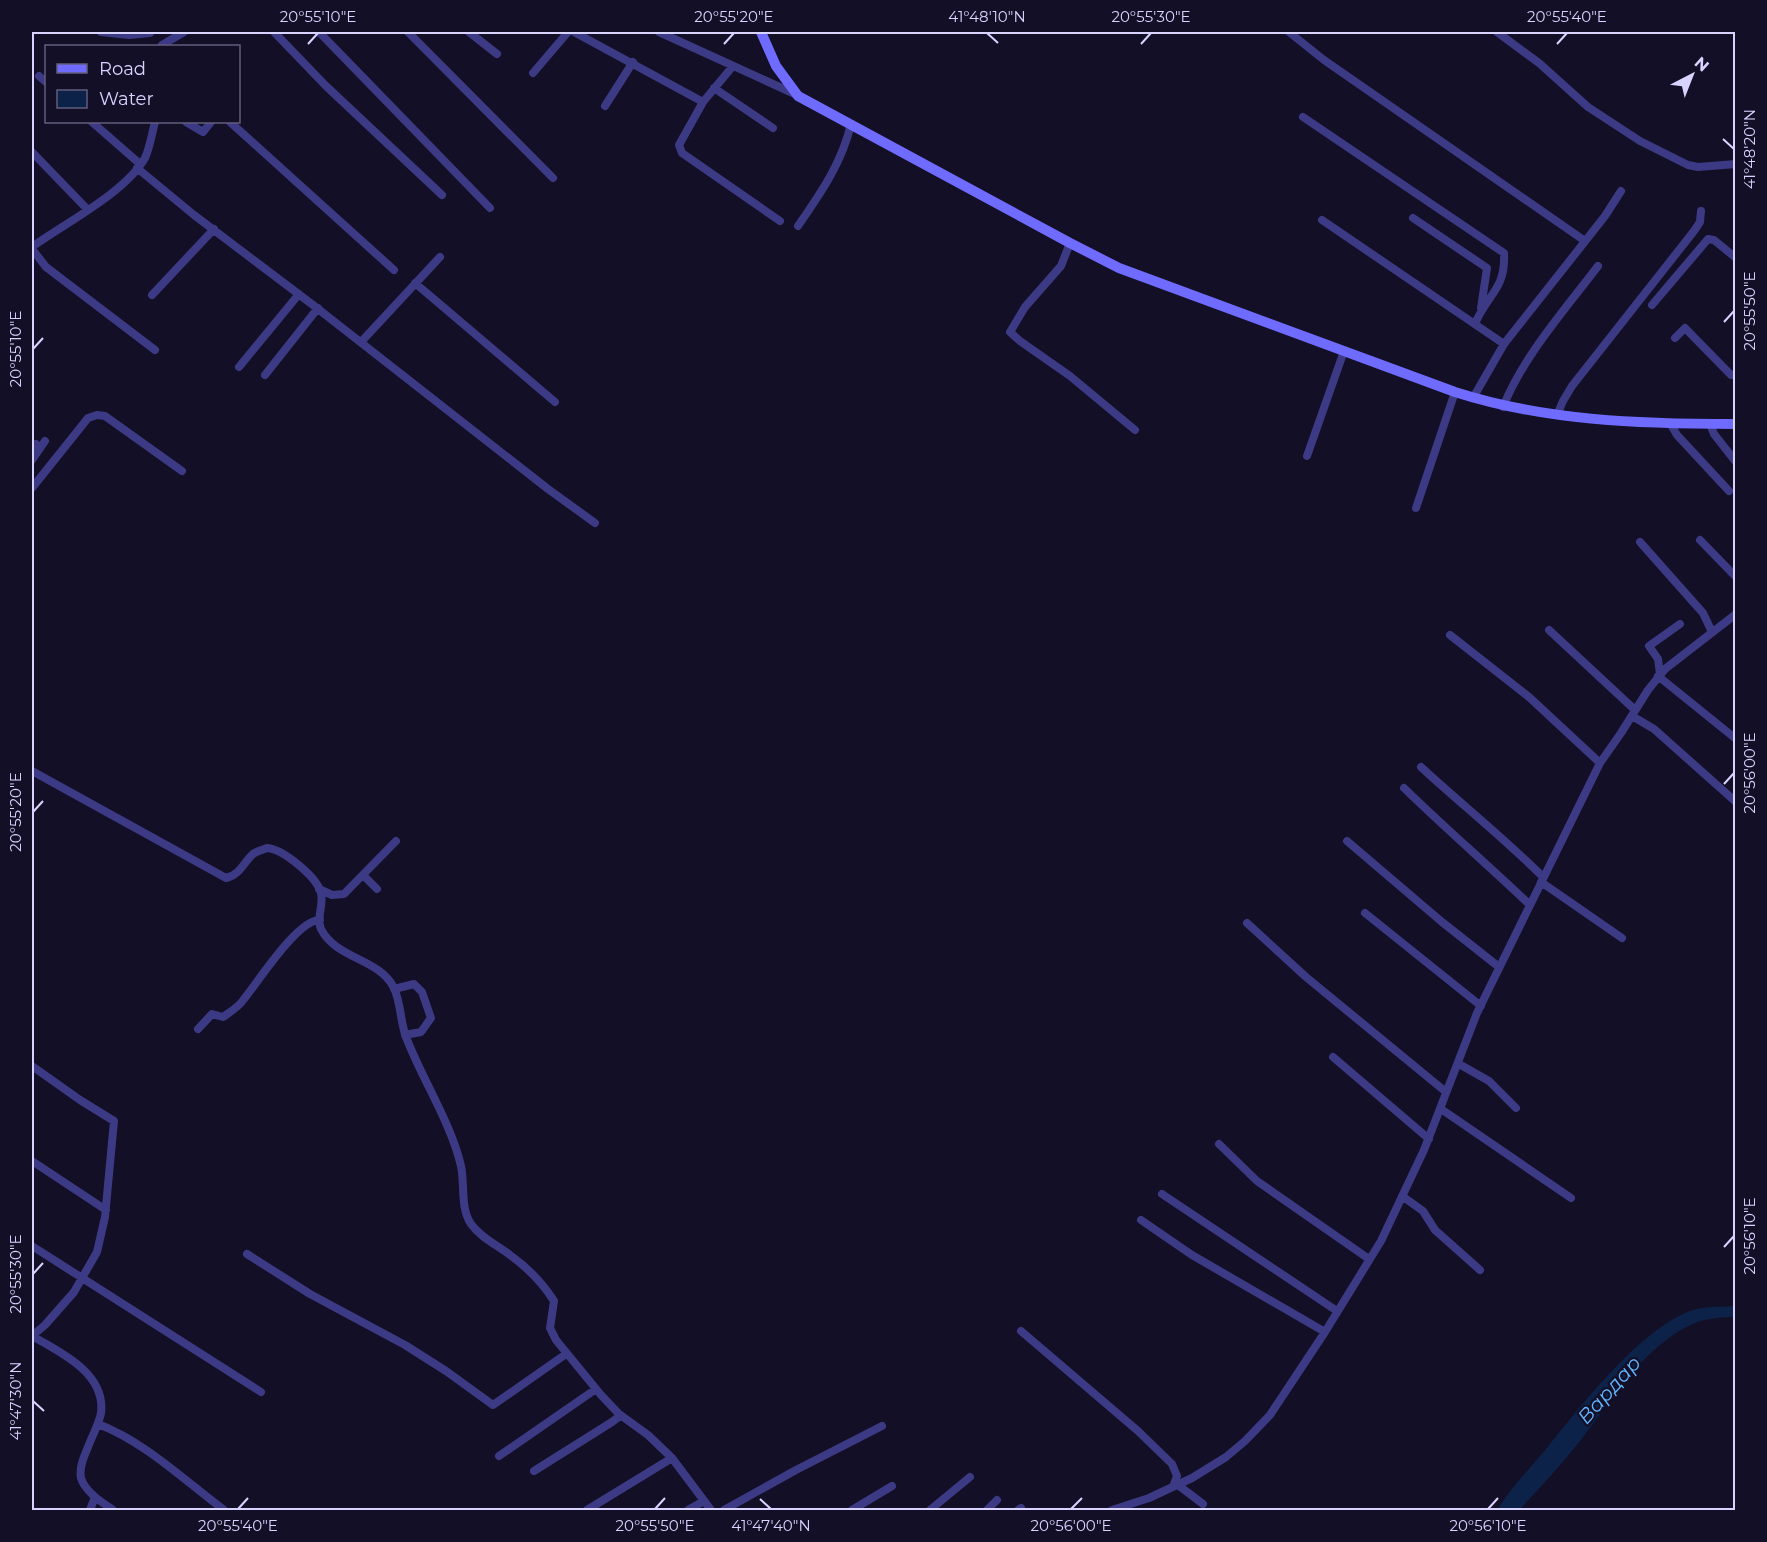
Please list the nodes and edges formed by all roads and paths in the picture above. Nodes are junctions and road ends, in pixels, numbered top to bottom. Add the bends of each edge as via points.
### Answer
1 (101, 32) edge
2 (149, 32) edge
3 (184, 32) edge
4 (274, 32) edge
5 (319, 32) edge
6 (408, 32) edge
7 (469, 32) edge
8 (568, 32) edge
9 (574, 32) edge
10 (659, 32) edge
11 (761, 32) edge
12 (1289, 32) edge
13 (1497, 32) edge
14 (162, 45) edge
15 (164, 45) edge
16 (497, 54) dead end
17 (633, 62) junction
18 (733, 66) junction
19 (532, 73) dead end
20 (39, 76) dead end
21 (45, 81) edge
22 (714, 88) junction
23 (798, 96) junction
24 (703, 102) junction
25 (605, 106) dead end
26 (1303, 117) dead end
27 (93, 123) edge
28 (154, 123) edge
29 (188, 123) edge
30 (210, 123) edge
31 (231, 123) edge
32 (851, 124) junction
33 (773, 128) dead end
34 (32, 152) edge
35 (1736, 164) edge
36 (139, 166) junction
37 (554, 178) dead end
38 (1621, 191) dead end
39 (442, 195) dead end
40 (490, 208) dead end
41 (88, 210) junction
42 (1701, 211) dead end
43 (1413, 218) dead end
44 (1322, 220) dead end
45 (780, 221) dead end
46 (798, 226) dead end
47 (214, 229) junction
48 (1585, 241) junction
49 (1070, 243) junction
50 (32, 248) edge
51 (440, 257) dead end
52 (1736, 258) edge
53 (1598, 266) dead end
54 (394, 270) dead end
55 (415, 283) junction
56 (299, 294) junction
57 (152, 295) dead end
58 (1652, 304) dead end
59 (1481, 308) junction
60 (318, 309) junction
61 (1474, 324) junction
62 (1675, 338) dead end
63 (361, 342) junction
64 (1504, 344) junction
65 (155, 350) dead end
66 (1344, 351) junction
67 (239, 367) dead end
68 (265, 375) dead end
69 (1736, 375) edge
70 (1455, 392) junction
71 (1473, 398) junction
72 (555, 402) dead end
73 (1503, 407) junction
74 (1557, 415) junction
75 (1670, 423) junction
76 (1710, 424) junction
77 (1736, 424) edge
78 (1136, 429) dead end
79 (45, 441) dead end
80 (1307, 456) dead end
81 (32, 460) edge
82 (1736, 462) edge
83 (182, 471) dead end
84 (32, 488) edge
85 (1729, 490) dead end
86 (1416, 508) dead end
87 (595, 523) dead end
88 (1700, 540) dead end
89 (1640, 542) dead end
90 (1736, 577) edge
91 (1736, 614) edge
92 (1680, 624) dead end
93 (1549, 630) dead end
94 (1712, 632) junction
95 (1450, 635) dead end
96 (1659, 675) junction
97 (1633, 713) junction
98 (1736, 739) edge
99 (1600, 763) junction
100 (1421, 767) dead end
101 (32, 771) edge
102 (1404, 788) dead end
103 (1736, 802) edge
104 (396, 841) dead end
105 (1347, 841) dead end
106 (363, 875) junction
107 (1542, 880) junction
108 (319, 889) junction
109 (377, 889) dead end
110 (1530, 904) junction
111 (1365, 913) dead end
112 (320, 920) junction
113 (1246, 923) dead end
114 (1622, 938) dead end
115 (1499, 967) junction
116 (394, 989) junction
117 (1481, 1006) junction
118 (198, 1029) dead end
119 (405, 1035) junction
120 (1333, 1057) dead end
121 (1459, 1064) junction
122 (32, 1066) edge
123 (1446, 1092) junction
124 (1516, 1108) dead end
125 (1441, 1109) junction
126 (1429, 1139) junction
127 (1220, 1144) dead end
128 (32, 1161) edge
129 (1162, 1194) dead end
130 (1402, 1196) junction
131 (1571, 1198) dead end
132 (106, 1210) junction
133 (1141, 1220) dead end
134 (32, 1246) edge
135 (247, 1254) dead end
136 (1369, 1259) junction
137 (1480, 1270) dead end
138 (81, 1277) junction
139 (1337, 1311) junction
140 (1021, 1331) dead end
141 (1324, 1332) junction
142 (32, 1336) edge
143 (566, 1354) junction
144 (596, 1389) junction
145 (261, 1392) dead end
146 (620, 1414) junction
147 (98, 1424) junction
148 (882, 1426) dead end
149 (499, 1456) dead end
150 (672, 1458) junction
151 (534, 1471) dead end
152 (970, 1477) dead end
153 (892, 1486) dead end
154 (1176, 1486) junction
155 (95, 1497) junction
156 (997, 1500) dead end
157 (704, 1501) junction
158 (1203, 1504) dead end
159 (90, 1510) edge
160 (113, 1510) edge
161 (224, 1510) edge
162 (586, 1510) edge
163 (688, 1510) edge
164 (711, 1510) edge
165 (724, 1510) edge
166 (852, 1510) edge
167 (930, 1510) edge
168 (987, 1510) edge
169 (1112, 1510) edge

1 - 2 street
2 - 14 street
3 - 15 street
4 - 39 street
5 - 40 street
6 - 37 street
7 - 16 street
8 - 19 street
9 - 17 street
10 - 18 street
11 - 23 main road via 779,72
12 - 48 street
13 - 35 street via 1588,107 1640,141 1688,165
17 - 24 street
17 - 25 street
18 - 22 street
18 - 23 street
20 - 21 street
22 - 24 street
22 - 33 street
23 - 32 main road
24 - 45 street via 680,145 682,153
26 - 59 street via 1504,254 1505,270 1499,287
27 - 36 street
28 - 36 street via 146,156
29 - 30 street via 203,132
31 - 54 street
32 - 46 street via 843,153
32 - 49 main road
34 - 41 street
36 - 41 street
36 - 47 street
38 - 48 street
41 - 50 street
42 - 74 street via 1694,231 1572,386
43 - 59 street via 1487,268
44 - 61 street
47 - 56 street
47 - 57 street
48 - 64 street
49 - 66 main road via 1119,268
49 - 78 street via 1061,266 1025,307 1010,332
50 - 65 street via 46,267
51 - 55 street
52 - 58 street via 1708,239
53 - 73 street via 1525,363
55 - 63 street
55 - 72 street
56 - 60 street
56 - 67 street
59 - 61 street
60 - 63 street
60 - 68 street
61 - 64 street
62 - 69 street via 1685,328 1731,375
63 - 87 street
64 - 71 street
66 - 70 main road
66 - 80 street
70 - 71 main road
70 - 86 street
71 - 73 main road
73 - 74 main road
74 - 75 main road
75 - 76 main road
75 - 85 street
76 - 77 main road
76 - 82 street
79 - 81 street
83 - 84 street via 105,416 97,415 88,418
88 - 90 street
89 - 94 street via 1703,613
91 - 94 street
92 - 96 street via 1649,646 1658,659
93 - 97 street
94 - 96 street
95 - 99 street via 1529,697
96 - 97 street
96 - 98 street
97 - 99 street
97 - 103 street
99 - 107 street
100 - 107 street via 1514,847
101 - 108 street via 226,878 239,871 253,854 272,848 295,862
102 - 110 street
104 - 106 street
105 - 115 street
106 - 108 street via 344,894 332,895
106 - 109 street
107 - 110 street
107 - 114 street
108 - 112 street
110 - 115 street
111 - 117 street
112 - 116 street via 327,938 371,964
112 - 118 street via 310,921 300,930 243,1002 223,1017 212,1014
113 - 123 street
115 - 117 street
116 - 119 street
116 - 119 street via 414,984 422,992 431,1018 420,1032
117 - 121 street
119 - 143 street via 457,1153 471,1224 546,1287 554,1300 550,1328
120 - 126 street
121 - 123 street
121 - 124 street via 1489,1081
122 - 132 street via 114,1121
123 - 125 street
125 - 126 street
125 - 131 street
126 - 130 street
127 - 136 street via 1257,1181
128 - 132 street
129 - 139 street
130 - 136 street
130 - 137 street via 1423,1211 1435,1230
132 - 138 street via 97,1252
133 - 141 street via 1192,1255
134 - 138 street
135 - 143 street via 310,1294 405,1345 493,1405
136 - 139 street
138 - 142 street via 74,1292
138 - 145 street
139 - 141 street
140 - 154 street via 1172,1464
141 - 154 street via 1270,1415 1226,1457
142 - 147 street via 90,1376 101,1402
143 - 144 street
144 - 146 street
144 - 149 street
146 - 150 street
146 - 151 street
147 - 155 street via 81,1471 83,1482
147 - 161 street via 118,1431
148 - 165 street
150 - 157 street
150 - 162 street
152 - 167 street
153 - 166 street
154 - 158 street
154 - 169 street
155 - 159 street
155 - 160 street
156 - 168 street
157 - 163 street
157 - 164 street

